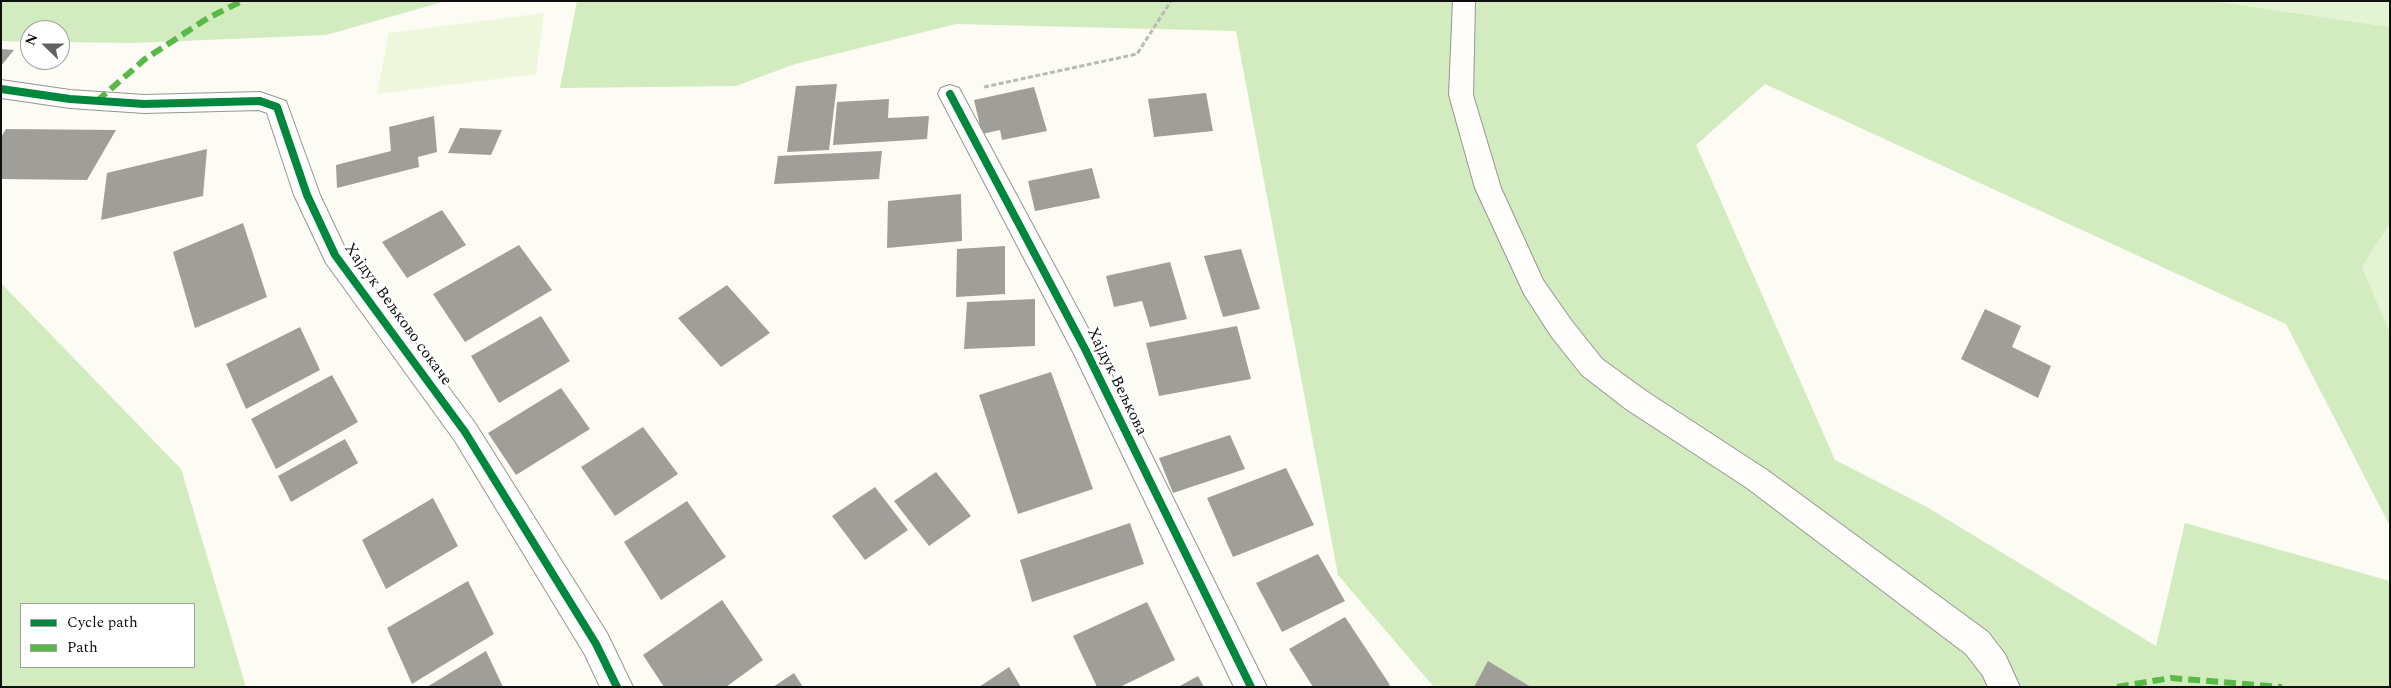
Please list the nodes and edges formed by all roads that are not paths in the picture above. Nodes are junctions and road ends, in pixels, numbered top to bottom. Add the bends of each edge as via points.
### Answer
1 (1464, 1) edge
2 (1, 89) edge
3 (950, 94) road end
4 (617, 687) edge
5 (1251, 687) edge
6 (2004, 687) edge

1 - 6 street via 1461,95 1492,197 1534,286 1561,328 1592,367 1636,400 1757,479 1977,643 1994,665
2 - 4 street, Хајдук Вељково сокаче via 70,99 144,104 260,101 278,107 307,195 335,255 465,432 596,644
3 - 5 street, Хајдук Вељкова via 1085,349

